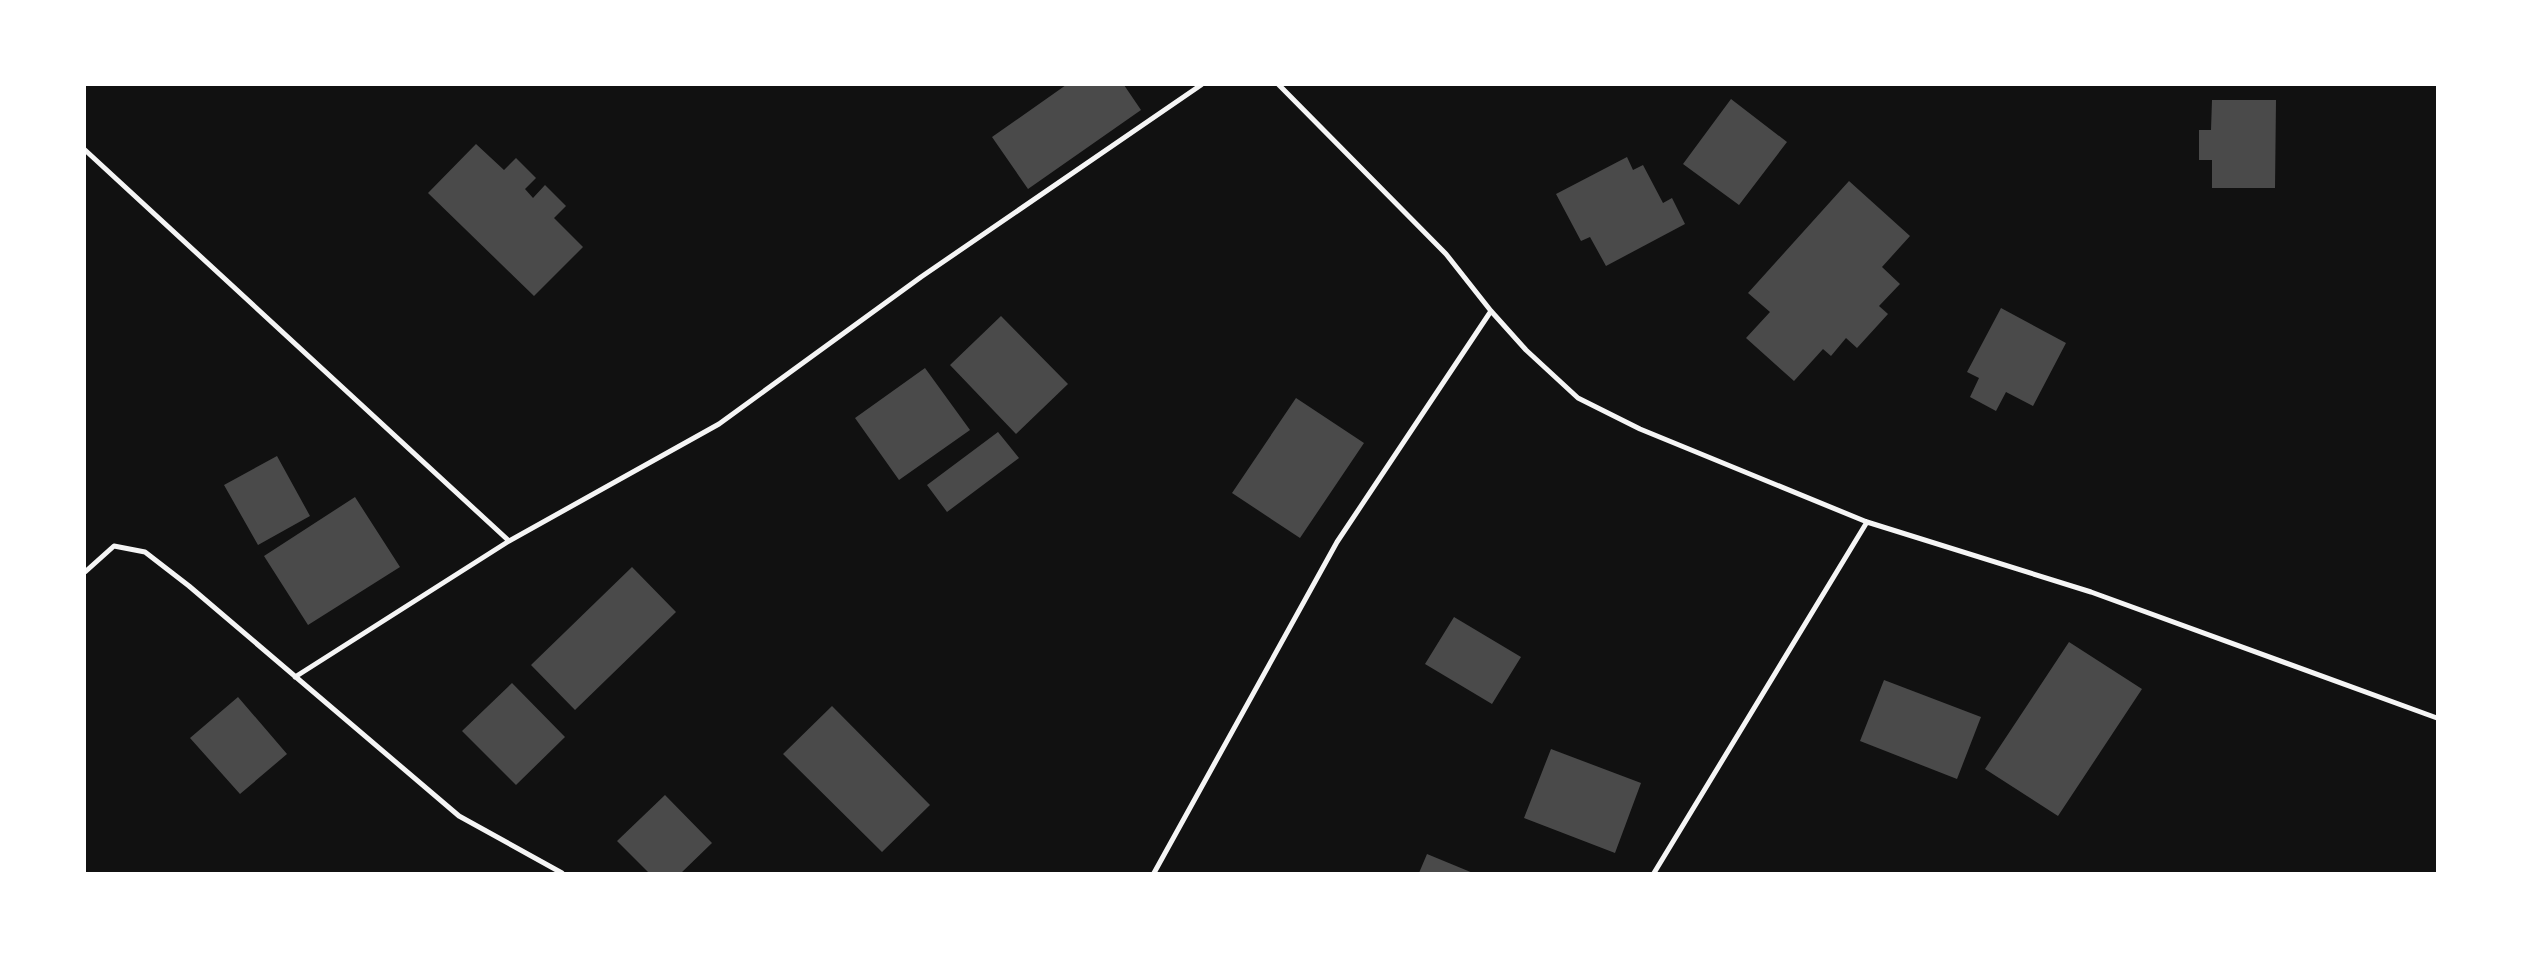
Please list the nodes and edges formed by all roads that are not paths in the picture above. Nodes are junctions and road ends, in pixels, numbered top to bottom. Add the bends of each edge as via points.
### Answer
1 (1201, 85) edge
2 (1279, 85) edge
3 (85, 150) edge
4 (1491, 311) junction
5 (1867, 522) junction
6 (509, 542) junction
7 (85, 572) edge
8 (294, 677) junction
9 (2437, 718) edge
10 (562, 873) edge
11 (1154, 873) edge
12 (1654, 873) edge

1 - 6 street via 921,277 719,424
2 - 4 street via 1446,254
3 - 6 street
4 - 5 street via 1526,350 1578,398 1640,429
4 - 11 street via 1337,542
5 - 9 street via 2091,592
5 - 12 street
6 - 8 street
7 - 8 street via 114,546 145,552
8 - 10 street via 459,816

